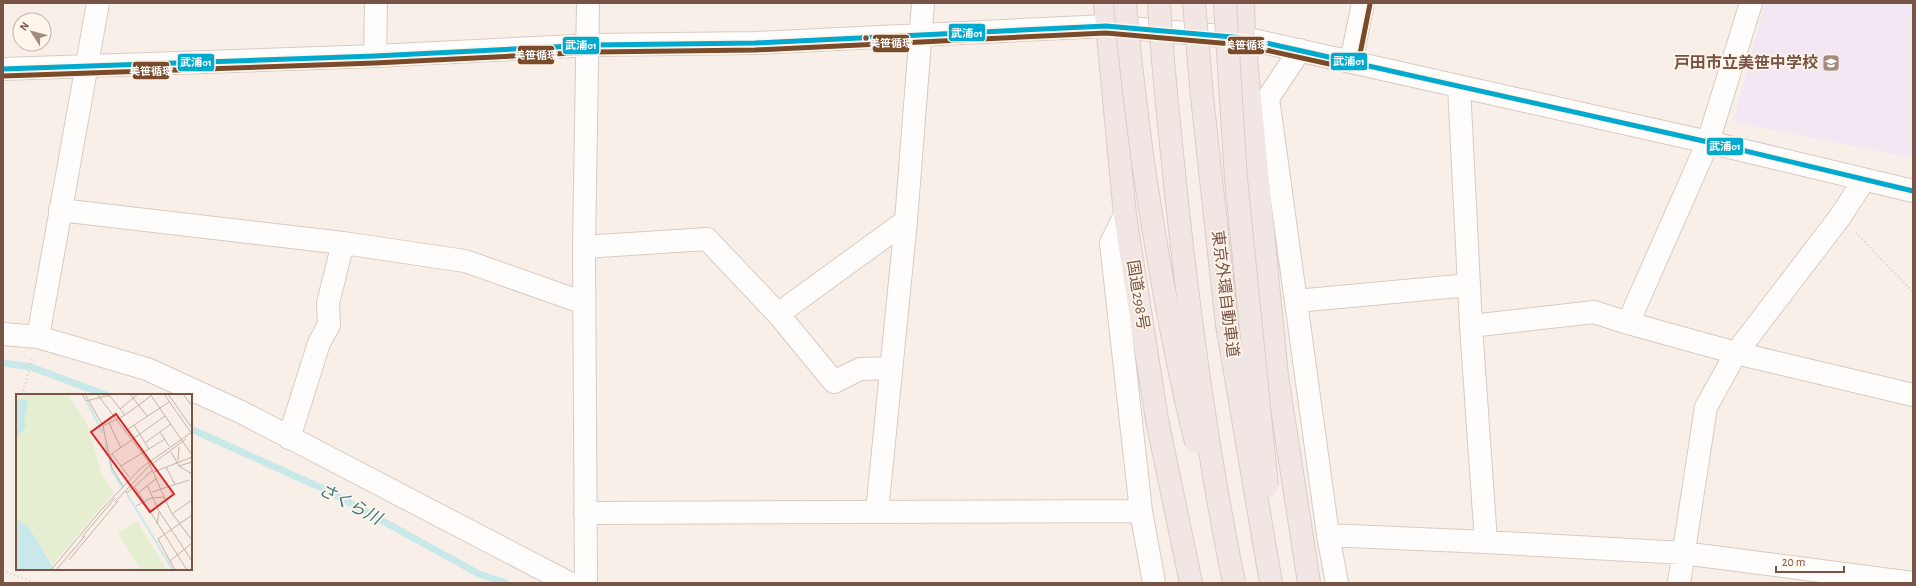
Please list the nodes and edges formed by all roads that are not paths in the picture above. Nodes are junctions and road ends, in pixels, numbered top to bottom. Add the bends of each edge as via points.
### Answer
1 (98, 3) edge
2 (376, 3) edge
3 (588, 3) edge
4 (923, 3) edge
5 (1105, 3) edge
6 (1125, 3) edge
7 (1159, 3) edge
8 (1194, 3) edge
9 (1225, 3) edge
10 (1243, 3) edge
11 (1363, 3) edge
12 (1751, 3) edge
13 (1106, 26) junction
14 (921, 36) junction
15 (1244, 38) junction
16 (589, 46) junction
17 (1300, 50) junction
18 (375, 56) junction
19 (1351, 62) junction
20 (88, 66) junction
21 (3, 69) edge
22 (1459, 86) junction
23 (1708, 142) junction
24 (1864, 180) junction
25 (1913, 191) edge
26 (60, 210) junction
27 (1125, 215) junction
28 (906, 221) junction
29 (343, 243) junction
30 (584, 247) junction
31 (1469, 285) junction
32 (1296, 300) junction
33 (584, 302) junction
34 (778, 314) junction
35 (1628, 323) junction
36 (1471, 326) junction
37 (3, 334) edge
38 (36, 345) junction
39 (1736, 353) junction
40 (891, 368) junction
41 (1913, 395) edge
42 (289, 438) junction
43 (1141, 511) junction
44 (877, 512) junction
45 (585, 513) junction
46 (1328, 536) junction
47 (1225, 539) junction
48 (1486, 542) junction
49 (1683, 553) junction
50 (569, 583) edge
51 (586, 583) edge
52 (1154, 583) edge
53 (1191, 583) edge
54 (1234, 583) edge
55 (1271, 583) edge
56 (1275, 583) edge
57 (1309, 583) edge
58 (1337, 583) edge
59 (1679, 583) edge
60 (1913, 583) edge

1 - 20 street
2 - 18 street
3 - 16 street
4 - 14 street
5 - 13 highway, 国道298号
6 - 47 highway, bridge via 1134,93 1155,245 1174,347 1196,441
7 - 47 highway, bridge via 1181,237 1196,354
8 - 55 highway, 東京外環自動車道, bridge via 1227,325
9 - 56 highway, bridge via 1236,178
10 - 15 highway
11 - 19 street
12 - 23 street
13 - 14 street
13 - 15 street
13 - 27 highway, 国道298号
14 - 16 street
14 - 28 street
15 - 17 street
15 - 57 highway via 1277,376
16 - 18 street
16 - 30 street
17 - 19 street
17 - 32 street via 1268,98
18 - 20 street
19 - 22 street
20 - 21 street
20 - 26 street
22 - 23 street
22 - 31 street
23 - 24 street
23 - 35 street
24 - 25 street
24 - 39 street via 1840,217
26 - 29 street
26 - 38 street
27 - 43 street via 1111,243
27 - 53 highway, 国道298号 via 1158,420
28 - 34 street
28 - 40 street
29 - 33 street via 465,261
29 - 42 street via 328,303 329,325 319,344
30 - 33 street
30 - 34 street via 707,239
31 - 32 street
31 - 36 street
32 - 46 street
33 - 45 street
34 - 40 street via 834,382 860,369
35 - 36 street via 1594,312
35 - 39 street
36 - 48 street
37 - 38 street
38 - 42 street via 147,369 241,412
39 - 41 street
39 - 49 street via 1706,407
40 - 44 street
42 - 50 street
43 - 44 street
43 - 52 street
44 - 45 street
45 - 51 street
46 - 48 street
46 - 58 street
47 - 54 highway, bridge
48 - 49 street
49 - 59 street
49 - 60 street

